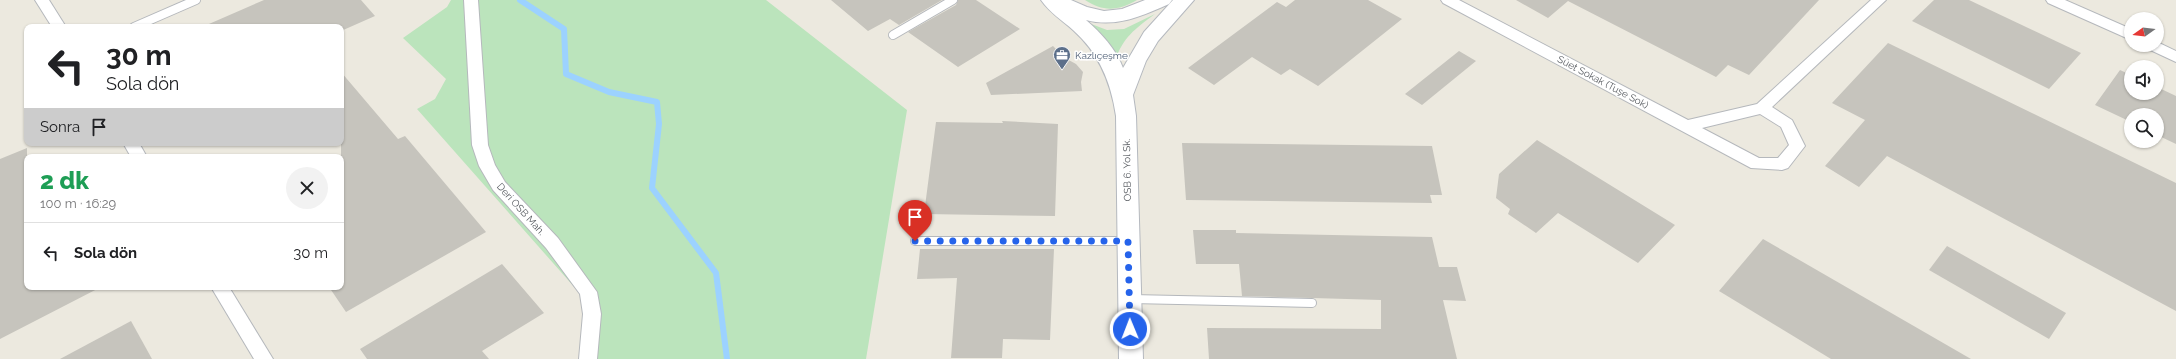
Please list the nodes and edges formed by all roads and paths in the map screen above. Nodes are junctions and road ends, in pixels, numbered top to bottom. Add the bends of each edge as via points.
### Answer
1 (42, 0) edge
2 (196, 0) edge
3 (471, 0) edge
4 (953, 0) edge
5 (1051, 0) edge
6 (1059, 0) edge
7 (1162, 0) edge
8 (1184, 0) edge
9 (1448, 0) edge
10 (1879, 0) edge
11 (2053, 0) edge
12 (57, 24) edge
13 (141, 24) edge
14 (2124, 32) edge
15 (893, 35) dead end
16 (2164, 51) edge
17 (2176, 57) edge
18 (1123, 95) junction
19 (1762, 108) junction
20 (1687, 126) junction
21 (915, 241) dead end
22 (1128, 241) junction
23 (222, 290) edge
24 (1130, 299) junction
25 (1312, 303) dead end
26 (264, 359) edge
27 (588, 359) edge
28 (1131, 359) edge

1 - 12 street
2 - 13 lane
3 - 27 street, Deri OSB Mah. via 480,145 487,166 499,186 552,243 588,292 592,314
4 - 15 lane
5 - 18 main road via 1094,39 1110,60
6 - 7 main road via 1091,16 1108,18 1121,17
8 - 18 main road, OSB 6. Yol Sk. via 1151,37 1136,61
9 - 20 street, Süet Sokak (Tuşe Sok)
10 - 19 street
11 - 14 street
16 - 17 street
18 - 22 main road, OSB 6. Yol Sk. via 1126,116
19 - 20 street
19 - 20 street, Süet Sokak (Tuşe Sok) via 1787,124 1797,146 1782,164 1757,164
21 - 22 lane
22 - 24 main road, OSB 6. Yol Sk.
23 - 26 street
24 - 25 lane
24 - 28 main road, OSB 6. Yol Sk.

